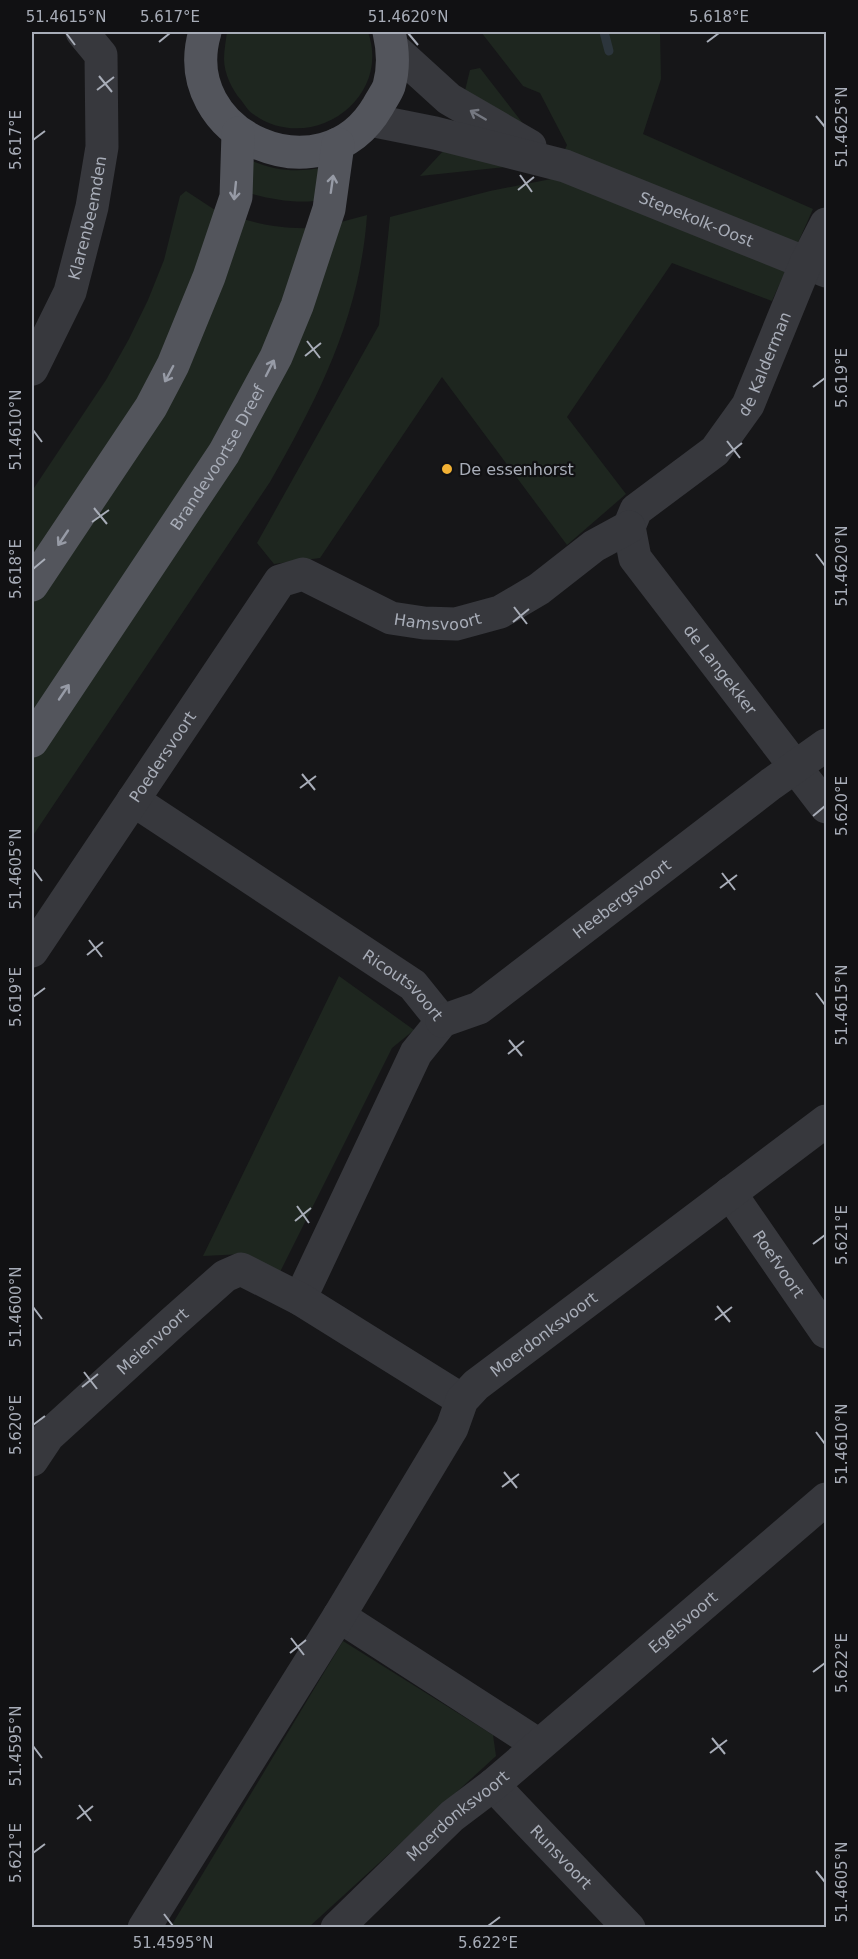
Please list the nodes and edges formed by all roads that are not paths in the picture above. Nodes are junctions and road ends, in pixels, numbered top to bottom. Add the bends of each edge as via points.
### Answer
1 (197, 35) edge
2 (391, 40) edge
3 (92, 44) edge
4 (370, 120) junction
5 (238, 133) junction
6 (338, 144) junction
7 (565, 166) junction
8 (826, 224) edge
9 (816, 267) edge
10 (32, 369) edge
11 (629, 527) junction
12 (303, 574) joint
13 (32, 585) edge
14 (32, 741) edge
15 (826, 745) edge
16 (796, 767) junction
17 (133, 800) junction
18 (826, 807) edge
19 (32, 951) edge
20 (442, 1022) junction
21 (826, 1121) edge
22 (730, 1193) junction
23 (300, 1299) junction
24 (826, 1332) edge
25 (462, 1400) junction
26 (32, 1460) edge
27 (826, 1499) edge
28 (339, 1616) junction
29 (539, 1745) junction
30 (494, 1785) junction
31 (144, 1928) edge
32 (337, 1928) edge
33 (629, 1928) edge

1 - 5 main road via 208,92 220,114
2 - 4 main road via 389,87
7 -> 2 street, Stepekolk-Oost via 449,99
3 - 10 street, Klarenbeemden via 102,147 92,207 70,292
4 - 6 main road
4 - 7 street, Stepekolk-Oost
5 - 6 main road via 261,146 286,152 313,152
5 -> 13 main road via 236,197 173,365 151,407
14 -> 6 main road, Brandevoortse Dreef via 224,453 252,404 297,306 328,209
7 - 9 street, Stepekolk-Oost
8 - 9 street, de Kalderman
9 - 11 street, de Kalderman via 748,405 715,451 636,510
11 - 12 street, Hamsvoort via 594,546 539,589 500,612 456,624 391,618
11 - 16 street, de Langekker via 636,558
12 - 17 street, Poedersvoort via 280,581
15 - 16 street, Heebergsvoort
16 - 18 street, de Langekker
16 - 20 street, Heebergsvoort via 478,1008
17 - 19 street, Poedersvoort
17 - 20 street, Ricoutsvoort via 413,985
20 - 23 street, Ricoutsvoort via 416,1053
21 - 22 street, Moerdonksvoort
22 - 24 street, Roefvoort
22 - 25 street, Moerdonksvoort via 476,1385
23 - 25 street
23 - 26 street, Meienvoort via 241,1269 225,1276 48,1436
25 - 28 street, Moerdonksvoort via 452,1428
27 - 29 street, Egelsvoort
28 - 29 street
28 - 31 street, Moerdonksvoort
29 - 30 street, Moerdonksvoort
30 - 32 street, Moerdonksvoort via 452,1816
30 - 33 street, Runsvoort

